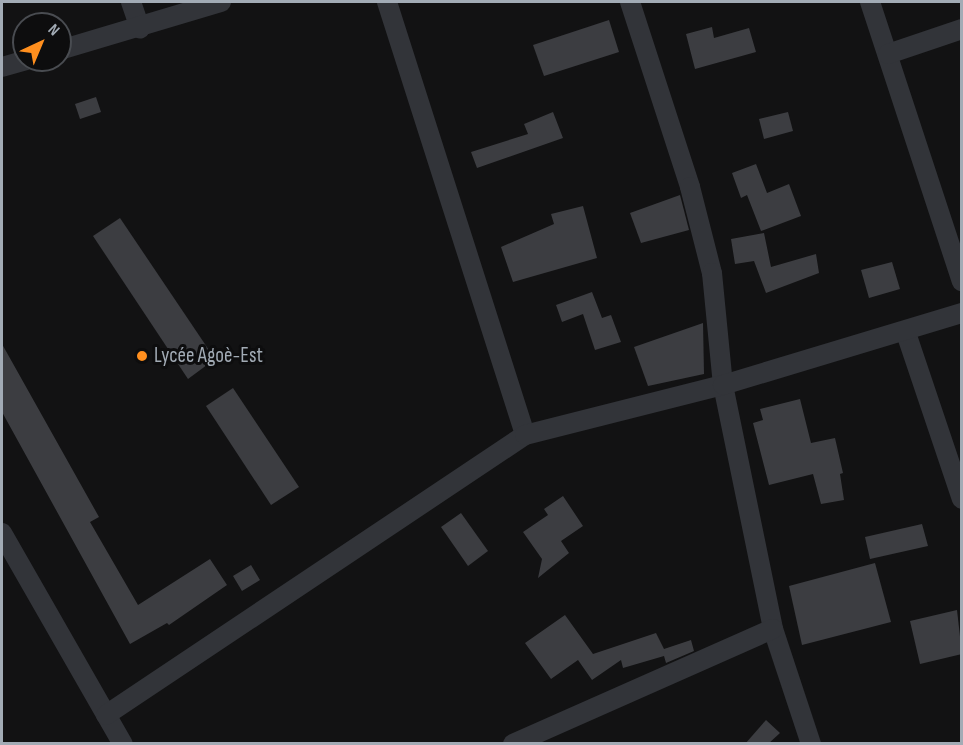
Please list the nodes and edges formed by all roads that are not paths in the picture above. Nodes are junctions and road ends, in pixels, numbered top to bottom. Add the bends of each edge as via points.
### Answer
1 (131, 2) edge
2 (221, 2) edge
3 (387, 2) edge
4 (630, 2) edge
5 (870, 2) edge
6 (140, 27) junction
7 (962, 29) edge
8 (72, 47) edge
9 (888, 54) junction
10 (962, 281) edge
11 (962, 314) edge
12 (906, 333) junction
13 (723, 385) junction
14 (525, 435) junction
15 (962, 499) edge
16 (2, 533) edge
17 (773, 629) junction
18 (106, 715) junction
19 (123, 744) edge
20 (513, 744) edge
21 (811, 744) edge

1 - 6 street
2 - 6 street
3 - 14 street
4 - 13 street via 690,187 712,273
5 - 9 street
6 - 8 street
7 - 9 street
9 - 10 street
11 - 12 street
12 - 13 street
12 - 15 street
13 - 14 street
13 - 17 street
14 - 18 street
16 - 18 street
17 - 20 street
17 - 21 street
18 - 19 street

